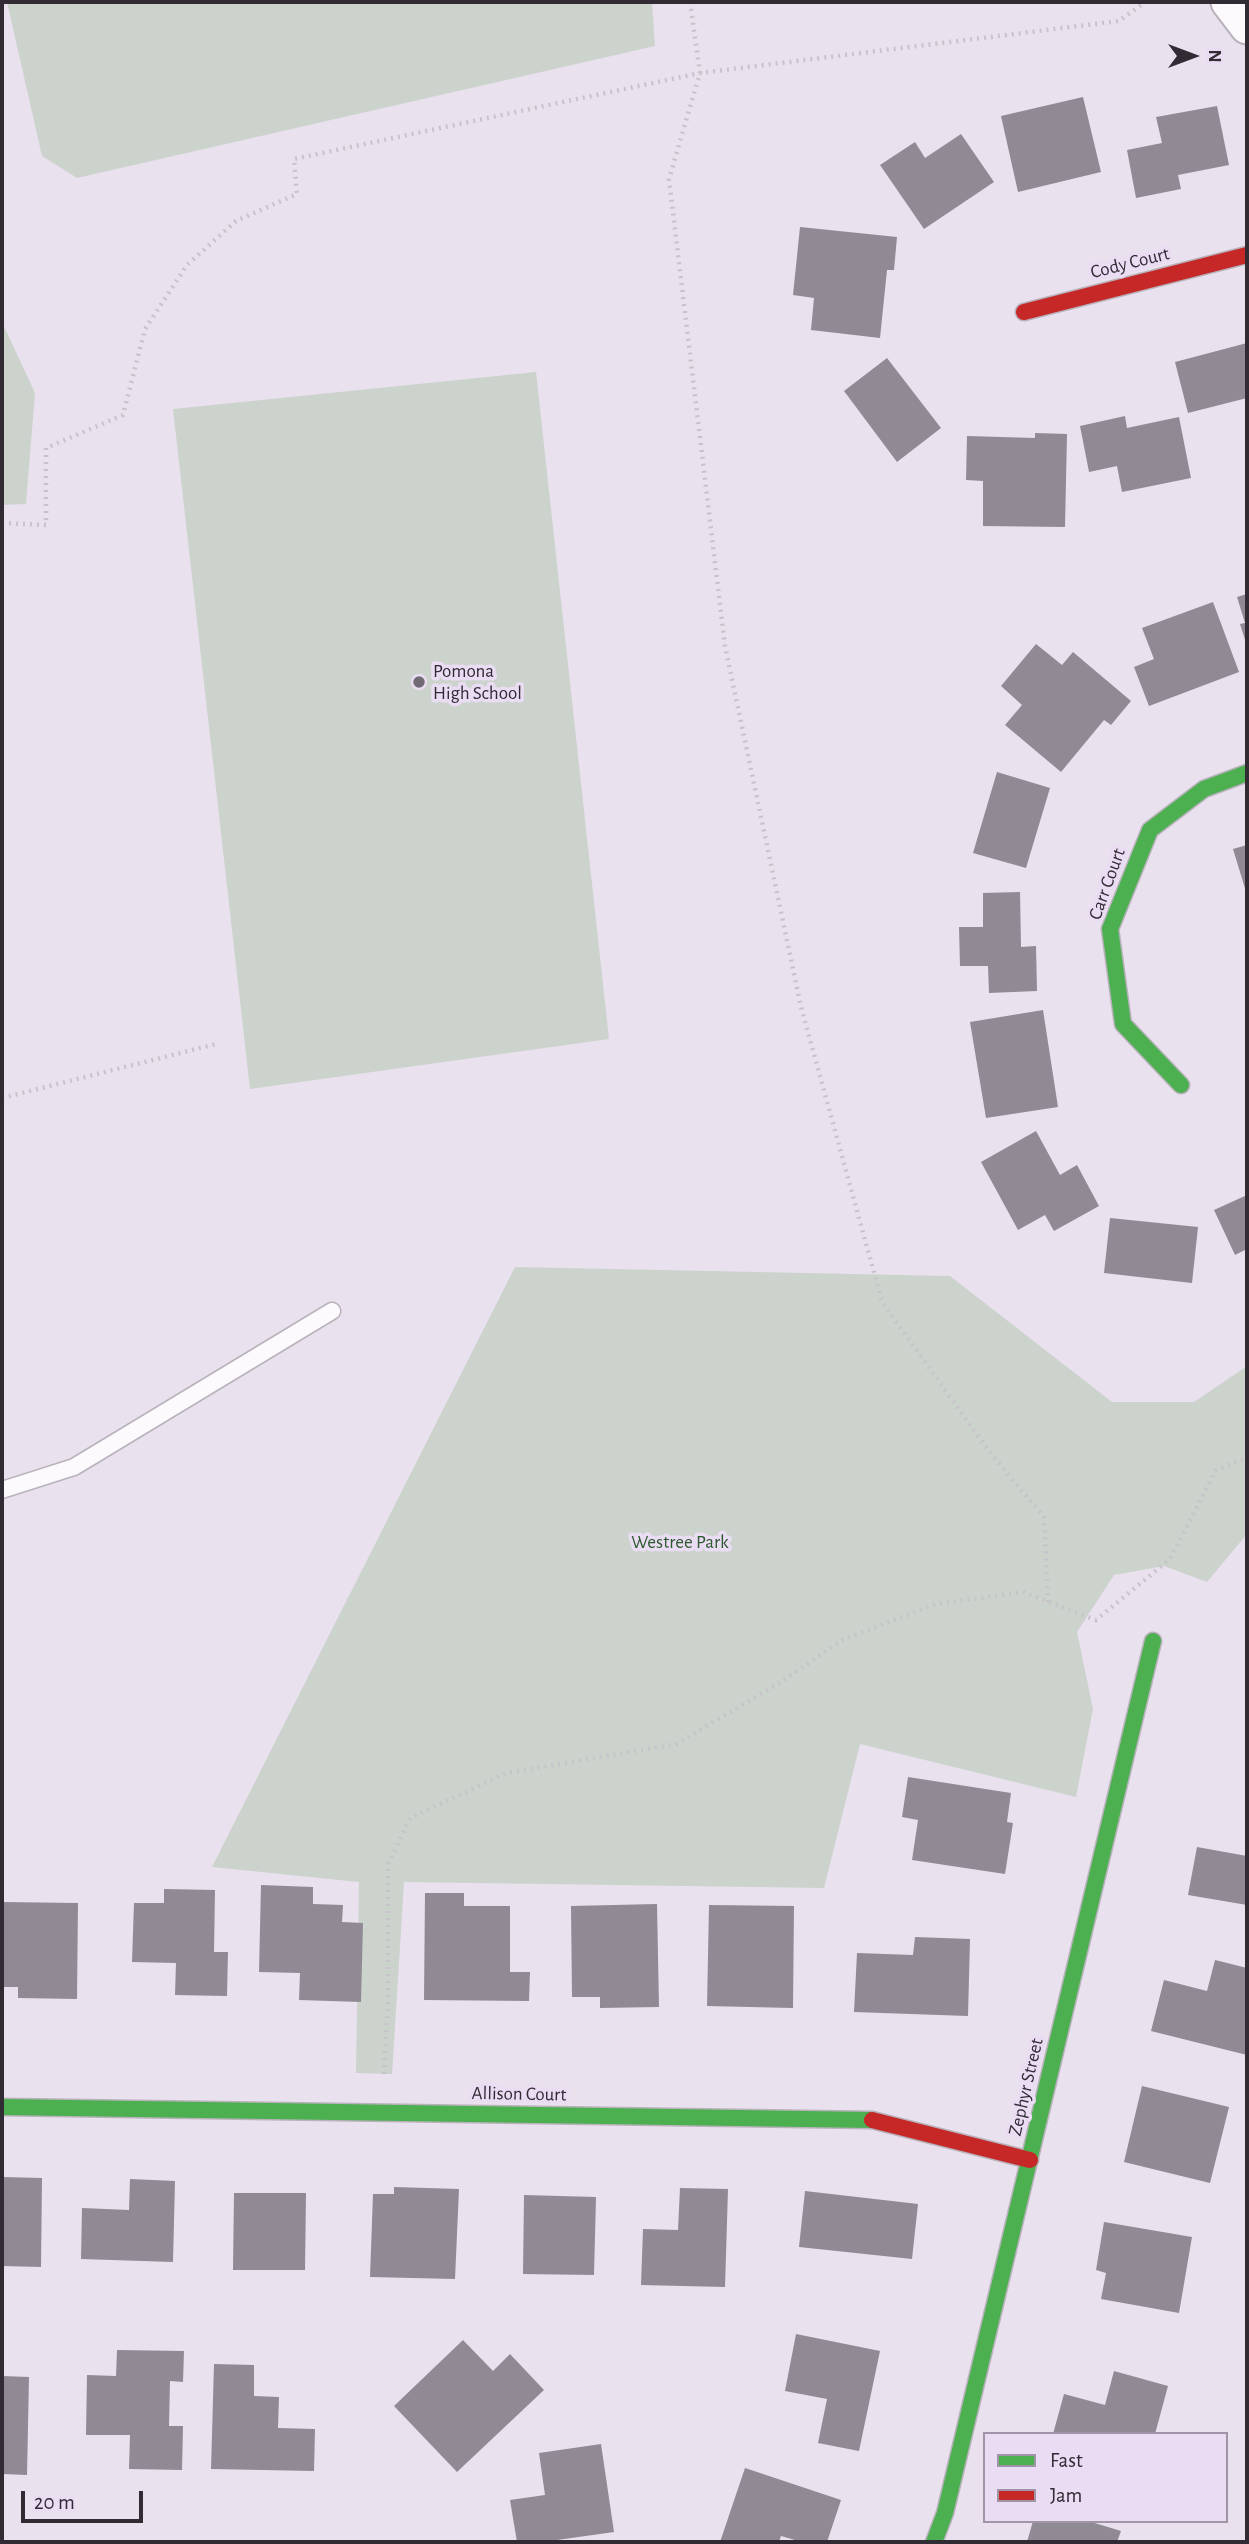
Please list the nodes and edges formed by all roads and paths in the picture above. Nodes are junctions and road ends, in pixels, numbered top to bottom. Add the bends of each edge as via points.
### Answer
1 (690, 2) edge
2 (1145, 2) edge
3 (1228, 2) edge
4 (1247, 27) edge
5 (700, 74) junction
6 (1247, 255) edge
7 (1024, 312) dead end
8 (2, 523) edge
9 (1247, 773) edge
10 (216, 1044) dead end
11 (1181, 1085) dead end
12 (2, 1098) edge
13 (332, 1311) dead end
14 (1247, 1458) edge
15 (2, 1490) edge
16 (1048, 1602) junction
17 (1153, 1641) dead end
18 (2, 2107) edge
19 (382, 2114) junction
20 (1030, 2160) junction
21 (934, 2542) edge

1 - 5 path
2 - 5 path via 1119,21
3 - 4 street
5 - 8 path via 294,159 297,194 236,221 187,265 145,329 123,415 46,448 46,525
5 - 16 path via 669,179 725,646 801,1007 883,1302 991,1454 1044,1517
6 - 7 street, Cody Court
9 - 11 street, Carr Court via 1204,789 1150,830 1110,929 1123,1024
10 - 12 path
13 - 15 lane via 74,1466
14 - 16 path via 1216,1470 1170,1559 1096,1620
16 - 19 path via 1023,1592 936,1604 842,1640 676,1744 506,1773 410,1818 388,1865
17 - 20 street, Zephyr Street
18 - 19 street, Allison Court
19 - 20 street, Allison Court via 867,2119
20 - 21 street, Zephyr Street via 945,2513

